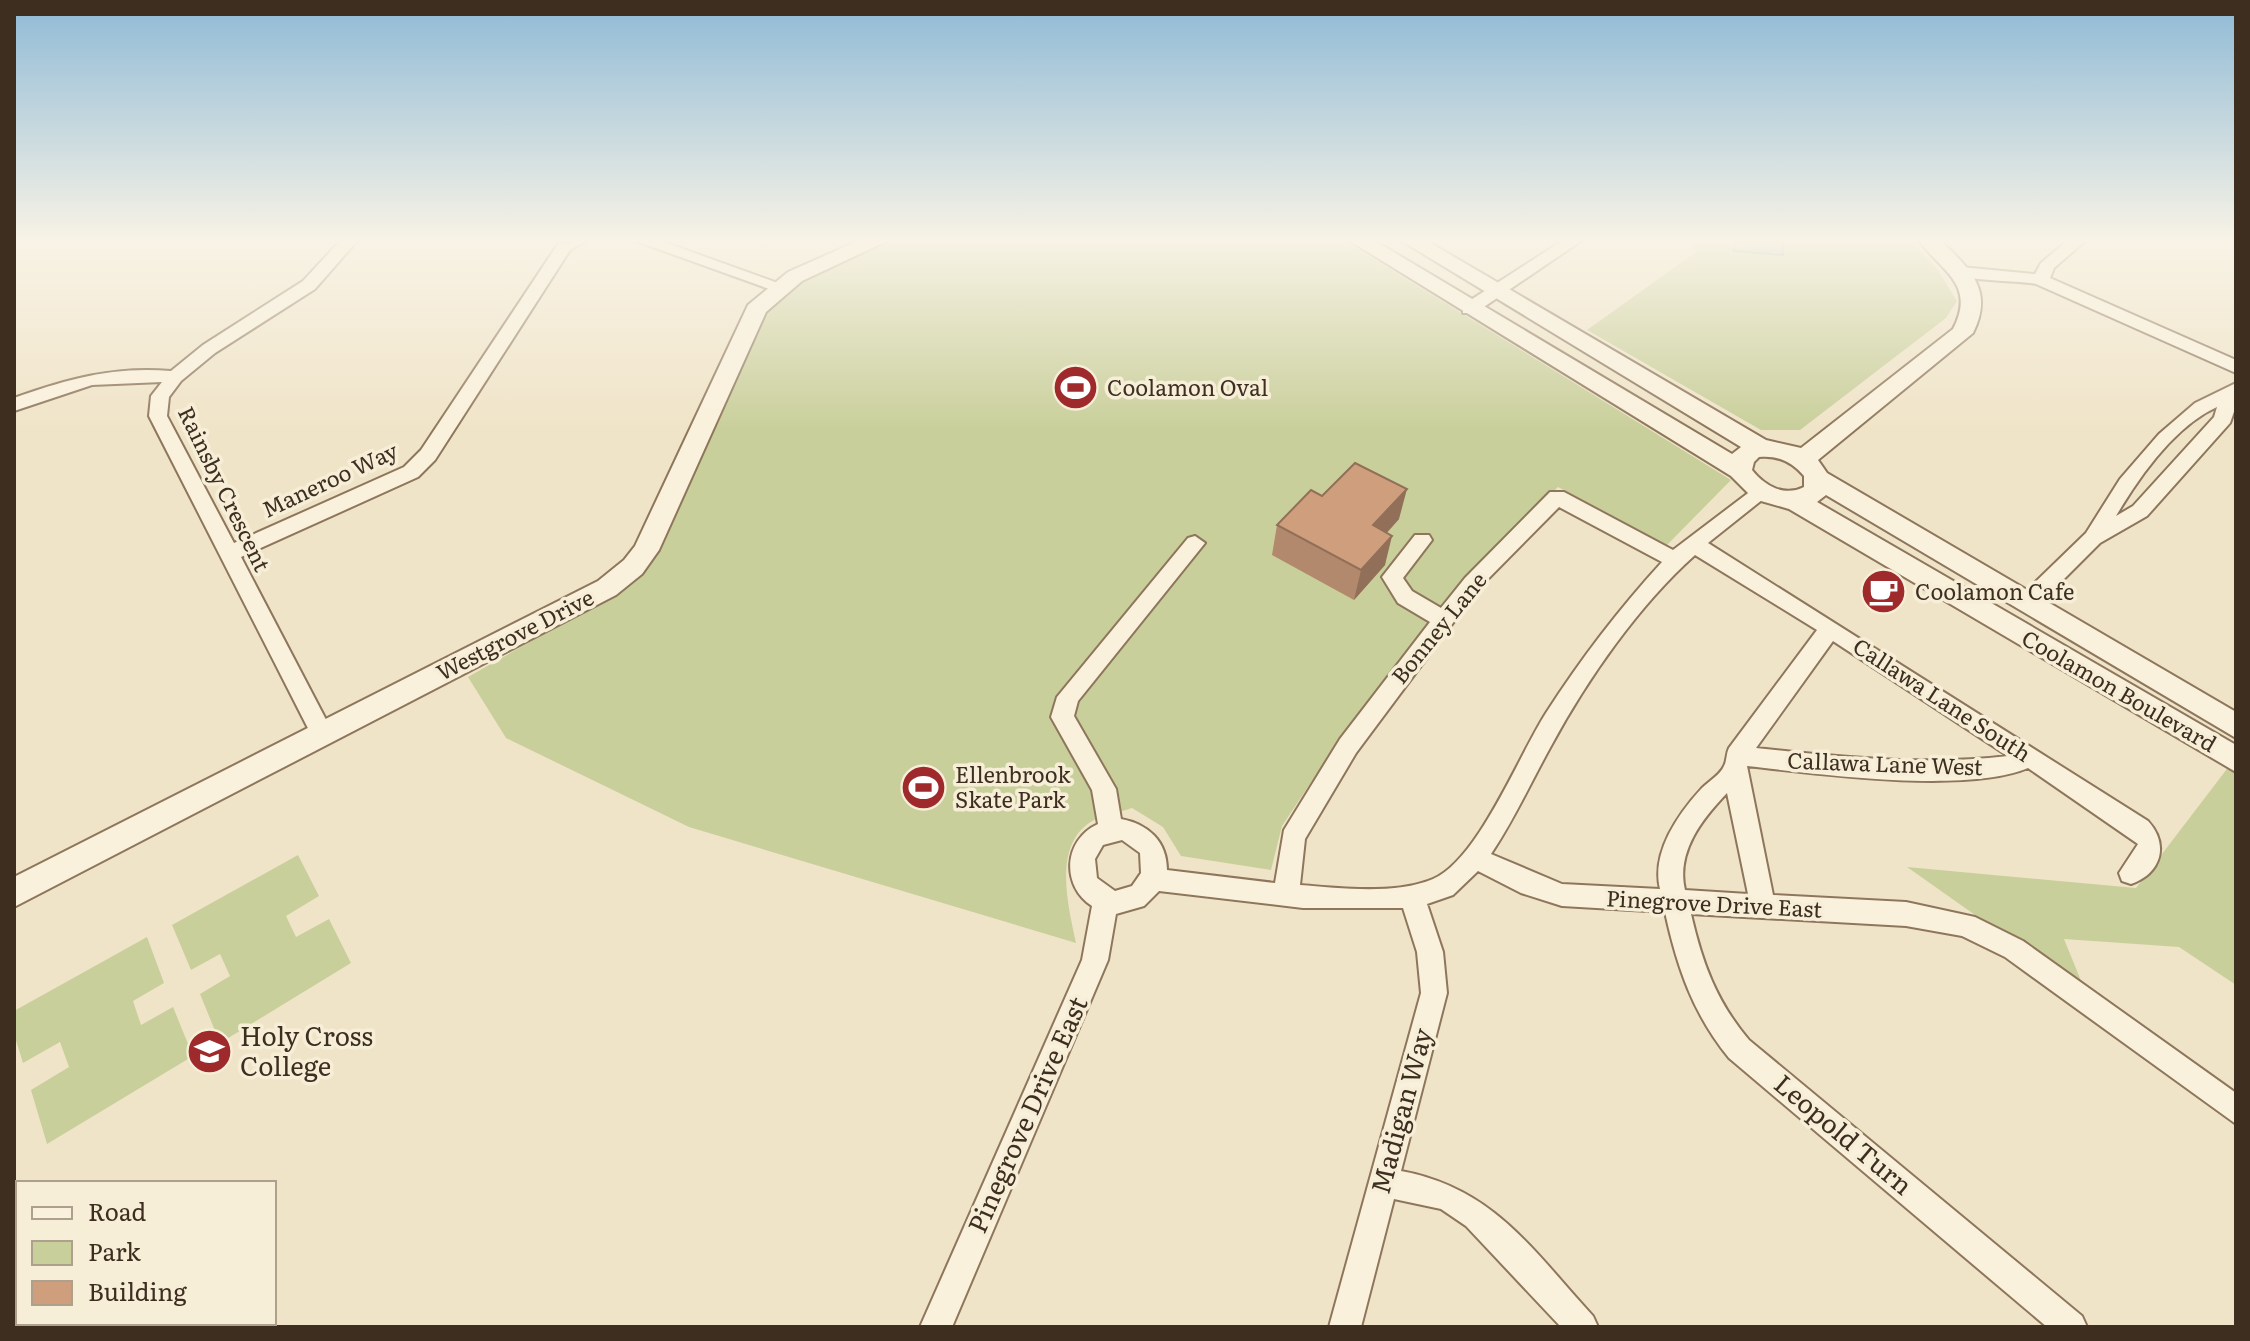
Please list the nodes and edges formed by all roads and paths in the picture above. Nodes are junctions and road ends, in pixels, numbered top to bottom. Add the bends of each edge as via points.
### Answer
1 (280, 304) edge
2 (527, 304) edge
3 (762, 304) edge
4 (1460, 304) edge
5 (1478, 304) edge
6 (1517, 304) edge
7 (1975, 304) edge
8 (2094, 304) edge
9 (1469, 309) junction
10 (2236, 367) edge
11 (175, 377) junction
12 (2233, 392) edge
13 (14, 405) edge
14 (1761, 448) junction
15 (1810, 469) junction
16 (1740, 470) junction
17 (1760, 491) junction
18 (1794, 500) junction
19 (2093, 538) junction
20 (1422, 540) dead end
21 (1195, 543) dead end
22 (1695, 545) junction
23 (229, 554) junction
24 (1676, 561) junction
25 (2028, 602) junction
26 (1443, 619) junction
27 (1830, 628) junction
28 (2236, 726) edge
29 (323, 735) junction
30 (2031, 757) junction
31 (2236, 760) edge
32 (1736, 764) junction
33 (1111, 832) junction
34 (1475, 858) junction
35 (2131, 873) dead end
36 (1155, 879) junction
37 (14, 893) edge
38 (1286, 893) junction
39 (1411, 895) junction
40 (1106, 899) junction
41 (1677, 902) junction
42 (1763, 908) junction
43 (2236, 1110) edge
44 (1383, 1182) junction
45 (936, 1327) edge
46 (1345, 1327) edge
47 (1582, 1327) edge
48 (2071, 1327) edge

1 - 11 street, Rainsby Crescent
2 - 23 street, Maneroo Way via 428,455 411,472
3 - 29 street, Westgrove Drive via 646,550 633,567 607,588
4 - 9 street
5 - 9 street
6 - 14 street
7 - 15 street via 1962,333
8 - 10 street
9 - 16 street
11 - 13 street via 131,372 95,376
11 - 23 street, Rainsby Crescent via 160,396 158,416
12 - 19 street via 2223,419 2140,511
12 - 19 street via 2200,407 2136,470
14 - 15 street, Coolamon Boulevard via 1782,450
14 - 16 street via 1746,453
15 - 18 street via 1815,492
15 - 25 street, Coolamon Boulevard
16 - 17 street
17 - 18 street, Coolamon Boulevard
17 - 22 street
18 - 31 street, Coolamon Boulevard
19 - 25 street
20 - 26 street via 1392,577 1405,597
21 - 33 street via 1068,697 1062,717 1104,789
22 - 24 street
22 - 27 street, Callawa Lane South
23 - 29 street, Rainsby Crescent
24 - 26 street, Bonney Lane via 1557,497
24 - 34 street via 1554,720
25 - 28 street, Coolamon Boulevard
26 - 38 street, Bonney Lane via 1348,746 1293,837
27 - 30 street, Callawa Lane South
27 - 32 street, Leopold Turn
29 - 37 street, Westgrove Drive
30 - 32 street, Callawa Lane West via 2010,767 1967,770 1784,761
30 - 35 street, Callawa Lane South via 2145,833 2151,849
32 - 41 street, Leopold Turn via 1709,793 1671,859 1669,876
32 - 42 street
33 - 36 street via 1144,840 1156,858
33 - 40 street via 1089,843 1079,863 1086,885
34 - 39 street via 1441,889
34 - 41 street, Pinegrove Drive East via 1562,895
36 - 38 street
36 - 40 street via 1129,899
38 - 39 street via 1357,900
39 - 44 street, Madigan Way via 1430,952 1434,993
40 - 45 street, Pinegrove Drive East via 1095,960
41 - 42 street, Pinegrove Drive East
41 - 48 street, Leopold Turn via 1693,978 1716,1025
42 - 43 street, Pinegrove Drive East via 1906,914 1966,925 2014,949
44 - 46 street, Madigan Way
44 - 47 street via 1458,1202

